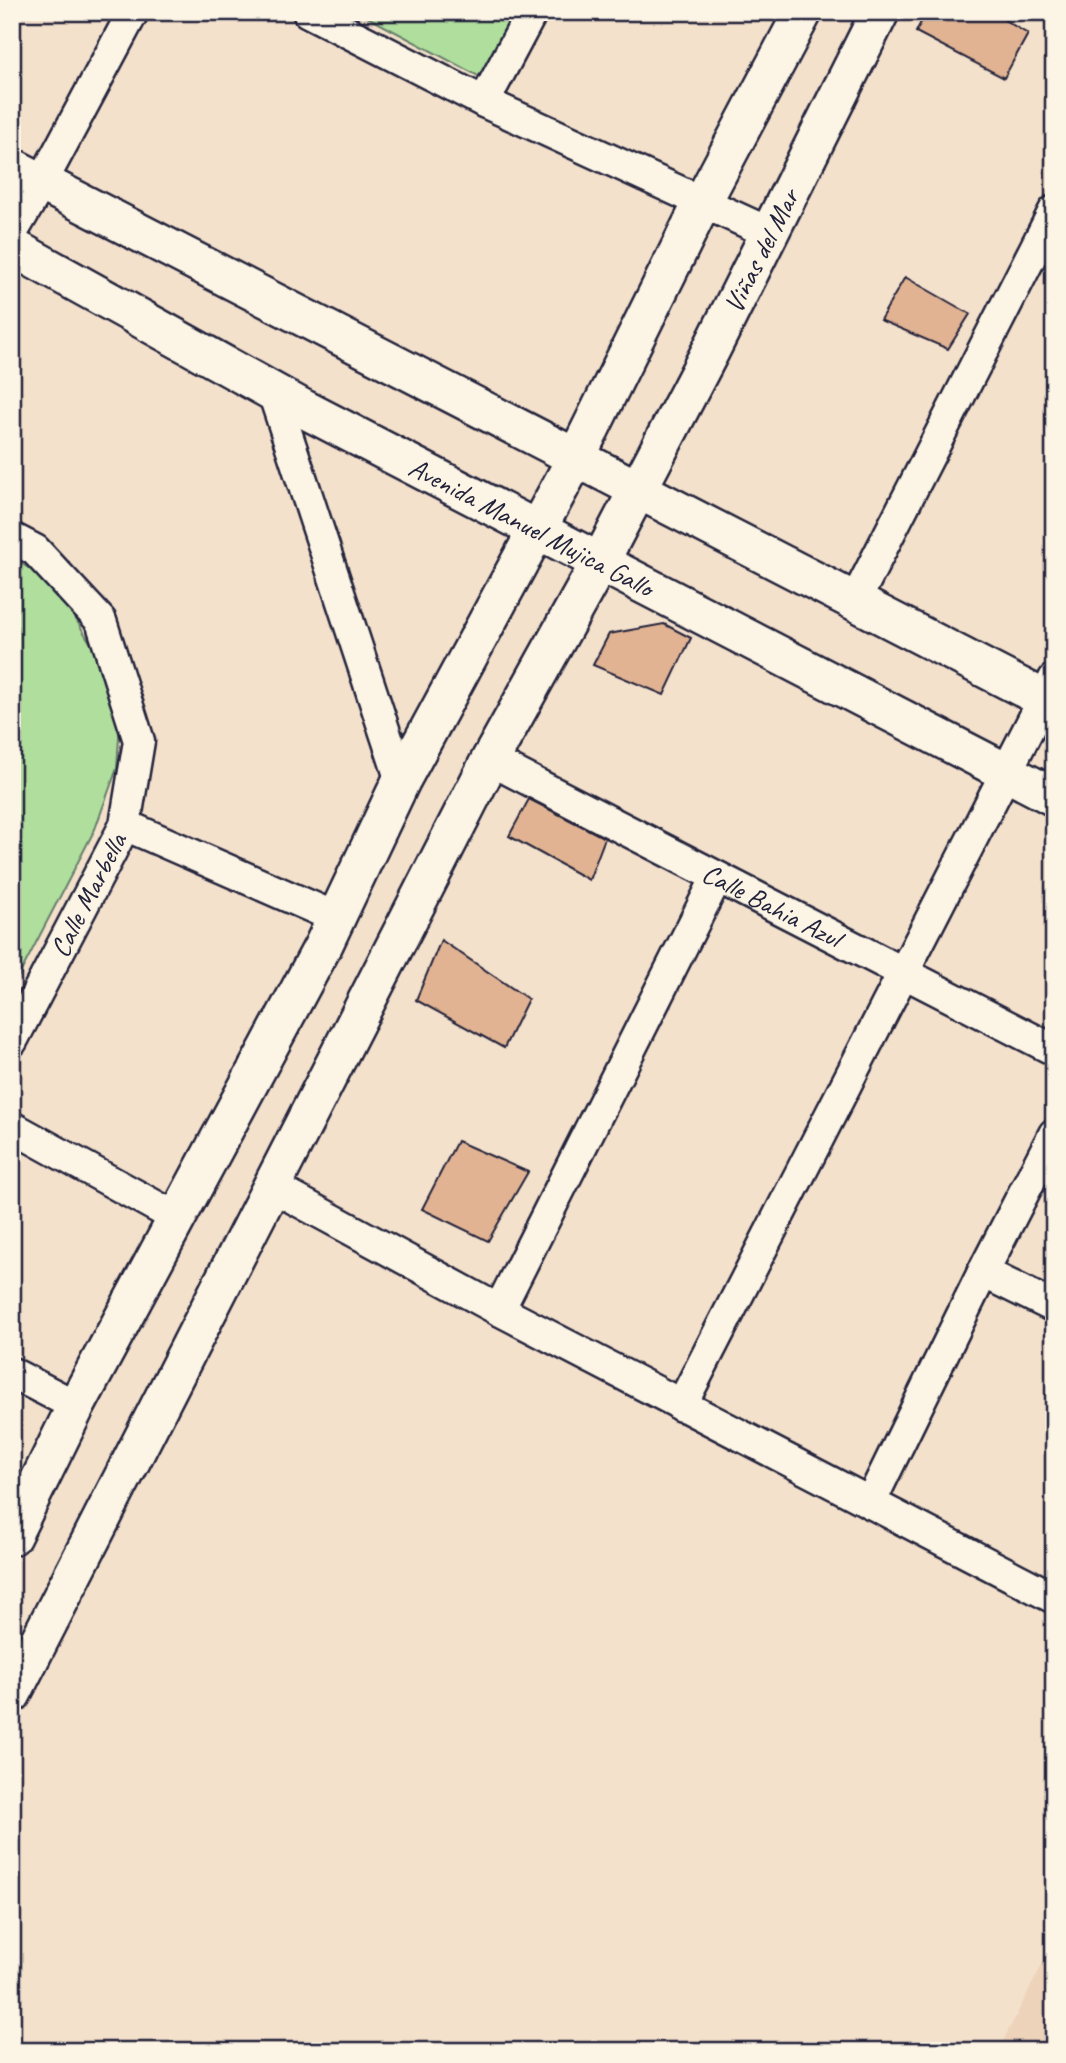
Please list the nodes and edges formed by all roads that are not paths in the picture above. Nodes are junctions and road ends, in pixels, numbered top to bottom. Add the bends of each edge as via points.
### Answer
1 (133, 12) edge
2 (308, 12) edge
3 (531, 12) edge
4 (803, 12) edge
5 (880, 12) edge
6 (484, 102) junction
7 (27, 175) edge
8 (702, 203) junction
9 (1054, 211) edge
10 (12, 233) edge
11 (769, 233) junction
12 (12, 247) edge
13 (273, 391) junction
14 (577, 456) junction
15 (637, 487) junction
16 (538, 530) junction
17 (12, 538) edge
18 (600, 562) junction
19 (855, 601) junction
20 (1050, 693) edge
21 (490, 760) junction
22 (1006, 772) junction
23 (401, 781) junction
24 (1054, 797) edge
25 (125, 825) junction
26 (717, 877) junction
27 (337, 918) junction
28 (904, 973) junction
29 (12, 1041) edge
30 (1054, 1050) edge
31 (12, 1127) edge
32 (1054, 1134) edge
33 (271, 1186) junction
34 (177, 1218) junction
35 (983, 1272) junction
36 (1054, 1307) edge
37 (499, 1310) junction
38 (12, 1373) edge
39 (76, 1406) junction
40 (681, 1406) junction
41 (870, 1503) junction
42 (12, 1536) edge
43 (1054, 1598) edge
44 (12, 1694) edge

1 - 7 street
2 - 6 street
3 - 6 street
4 - 8 street
5 - 11 street, Viñas del Mar
6 - 8 street
7 - 10 street
7 - 14 street
8 - 11 street
8 - 14 street
9 - 19 street
11 - 15 street, Viñas del Mar
12 - 13 street, Avenida Manuel Mujica Gallo
13 - 16 street, Avenida Manuel Mujica Gallo
13 - 23 street
14 - 15 street
14 - 16 street
15 - 18 street, Viñas del Mar
15 - 19 street
16 - 18 street, Avenida Manuel Mujica Gallo
16 - 23 street
17 - 25 street, Calle Marbella via 35,550 101,621 139,741
18 - 21 street, Viñas del Mar
18 - 22 street, Avenida Manuel Mujica Gallo
19 - 20 street
20 - 22 street
21 - 26 street, Calle Bahia Azul
21 - 33 street, Viñas del Mar
22 - 24 street, Avenida Manuel Mujica Gallo
22 - 28 street
23 - 27 street
25 - 27 street
25 - 29 street, Calle Marbella
26 - 28 street, Calle Bahia Azul
26 - 37 street
27 - 34 street
28 - 30 street, Calle Bahia Azul
28 - 40 street
31 - 34 street
32 - 35 street
33 - 37 street
33 - 44 street, Viñas del Mar
34 - 39 street
35 - 36 street
35 - 41 street
37 - 40 street
38 - 39 street
39 - 42 street
40 - 41 street
41 - 43 street

